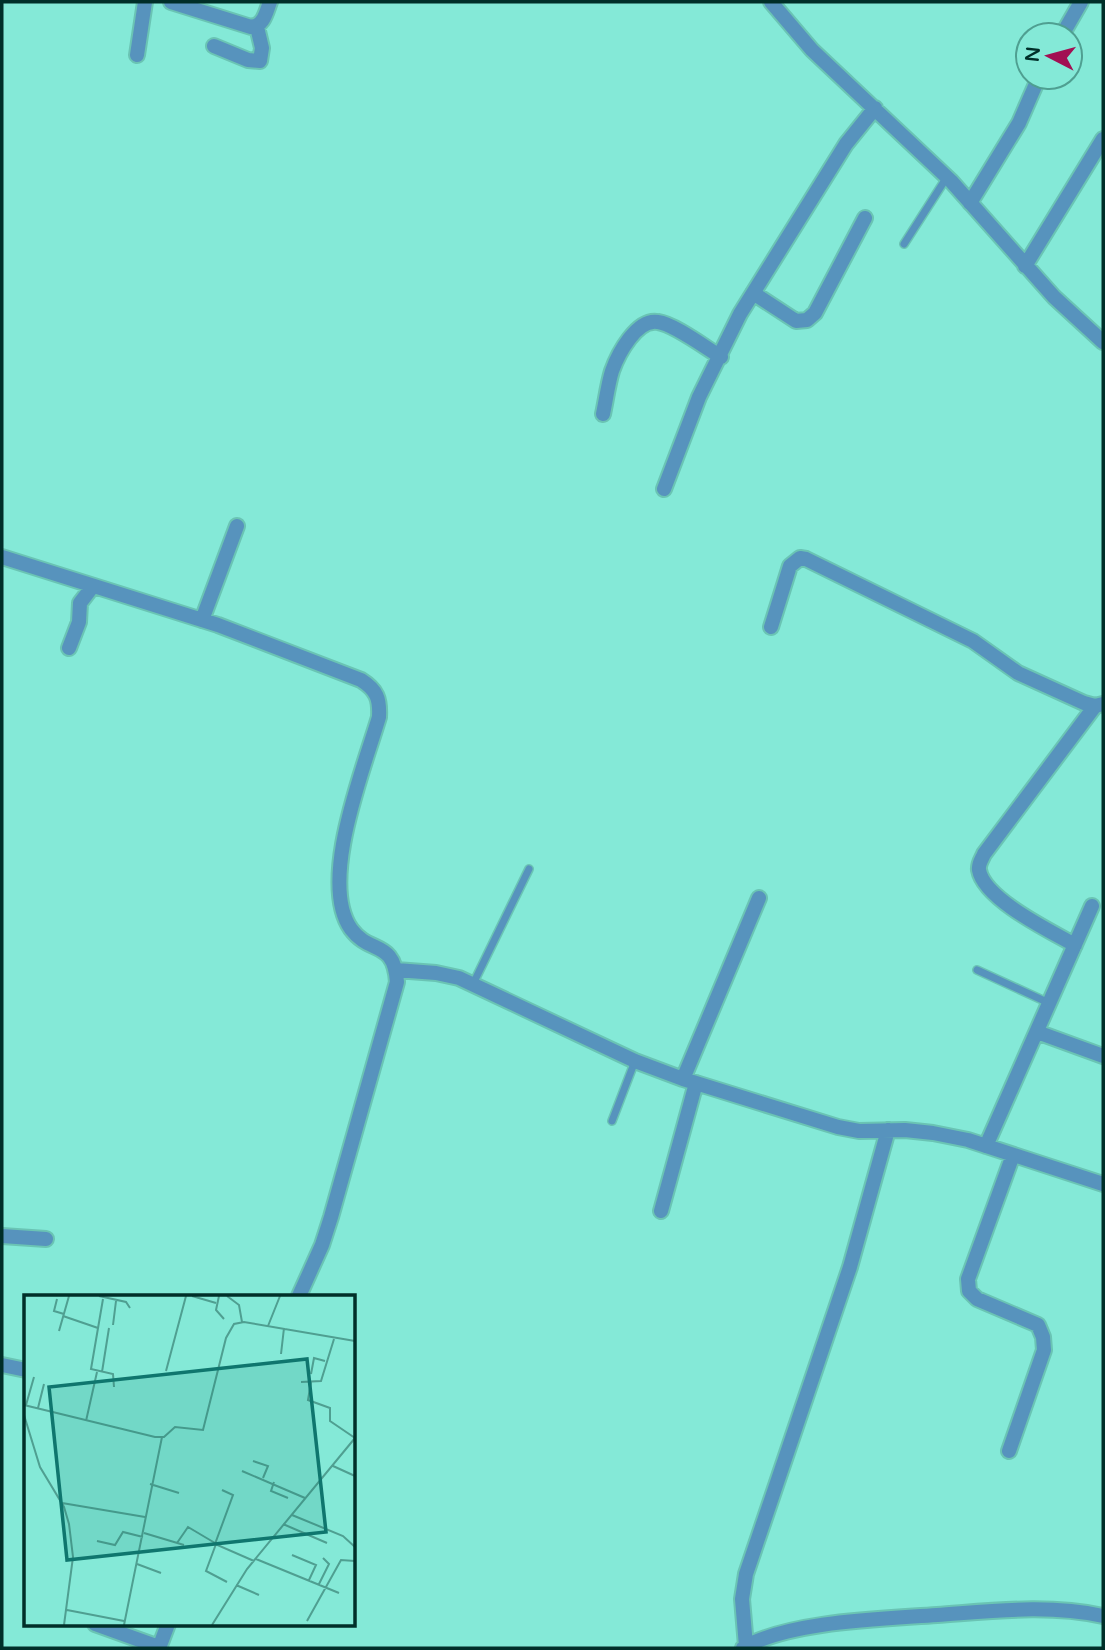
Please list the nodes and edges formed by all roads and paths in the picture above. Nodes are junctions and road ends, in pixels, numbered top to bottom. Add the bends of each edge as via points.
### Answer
1 (145, 2) edge
2 (171, 2) edge
3 (270, 2) edge
4 (771, 2) edge
5 (1081, 2) edge
6 (1070, 21) edge
7 (257, 27) junction
8 (214, 46) dead end
9 (137, 55) dead end
10 (1033, 91) edge
11 (875, 108) junction
12 (1103, 139) edge
13 (947, 177) junction
14 (970, 202) junction
15 (864, 218) dead end
16 (904, 244) dead end
17 (1026, 265) junction
18 (753, 293) junction
19 (1103, 342) edge
20 (721, 357) junction
21 (603, 414) dead end
22 (664, 489) dead end
23 (237, 526) dead end
24 (2, 557) edge
25 (93, 586) junction
26 (202, 620) junction
27 (771, 627) dead end
28 (69, 648) dead end
29 (1099, 705) edge
30 (529, 869) dead end
31 (760, 898) dead end
32 (1092, 906) dead end
33 (1075, 945) junction
34 (396, 970) junction
35 (977, 970) dead end
36 (472, 985) junction
37 (1049, 1003) junction
38 (1037, 1032) junction
39 (1103, 1056) edge
40 (635, 1061) junction
41 (689, 1081) junction
42 (612, 1121) dead end
43 (888, 1130) junction
44 (986, 1146) junction
45 (1013, 1155) junction
46 (1103, 1184) edge
47 (662, 1211) dead end
48 (2, 1236) edge
49 (46, 1239) dead end
50 (300, 1295) edge
51 (2, 1365) edge
52 (24, 1370) edge
53 (1009, 1451) dead end
54 (1103, 1616) edge
55 (100, 1626) edge
56 (167, 1626) edge
57 (745, 1647) edge
58 (159, 1648) edge

1 - 9 street
2 - 7 street
3 - 7 street
4 - 11 street via 812,50
5 - 6 street
7 - 8 street via 260,61
10 - 14 street via 1019,123
11 - 13 street
11 - 18 street via 842,151
12 - 17 street
13 - 14 street
13 - 16 lane
14 - 17 street
15 - 18 street via 807,320 796,321
17 - 19 street
18 - 20 street via 733,325
20 - 21 street via 665,323 649,322 639,328 617,360
20 - 22 street via 695,407
23 - 26 street
24 - 25 street
25 - 26 street
25 - 28 street via 80,603 79,622
26 - 34 street via 361,680 377,695 379,717 342,844 339,884 351,929 387,953
27 - 29 street via 790,566 806,559 973,640 1018,673
29 - 33 street via 979,864 979,873 1006,905
30 - 36 lane
31 - 41 street
32 - 33 street
33 - 37 street
34 - 36 street via 436,973
34 - 50 street via 390,1012 331,1217
35 - 37 lane
36 - 40 street
37 - 38 street
38 - 39 street
38 - 44 street
40 - 41 street
40 - 42 lane
41 - 43 street via 838,1127
41 - 47 street
43 - 44 street via 933,1133
43 - 57 street via 850,1267 746,1574 742,1600
44 - 45 street
45 - 46 street
45 - 53 street via 968,1279 969,1291 977,1299 1038,1325 1043,1337 1044,1350
48 - 49 street
51 - 52 street
54 - 57 street via 1033,1609 883,1619 798,1629
55 - 58 street
56 - 58 street

